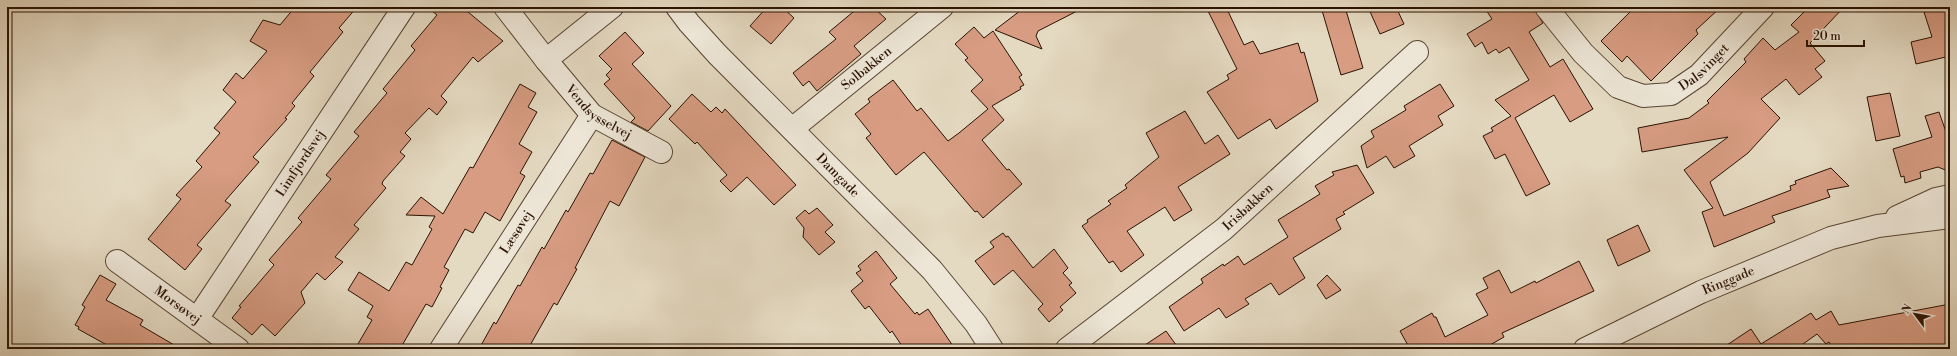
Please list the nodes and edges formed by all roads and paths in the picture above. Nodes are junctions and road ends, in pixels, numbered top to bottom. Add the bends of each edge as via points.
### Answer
1 (404, 7) edge
2 (505, 7) edge
3 (612, 7) edge
4 (677, 7) edge
5 (942, 7) edge
6 (1546, 7) edge
7 (1763, 7) edge
8 (1417, 52) dead end
9 (546, 60) junction
10 (592, 115) junction
11 (792, 129) junction
12 (661, 152) dead end
13 (1950, 196) edge
14 (1950, 216) edge
15 (1878, 226) junction
16 (117, 261) dead end
17 (198, 320) junction
18 (238, 349) edge
19 (441, 349) edge
20 (992, 349) edge
21 (1067, 349) edge
22 (1585, 349) edge

1 - 17 street, Limfjordsvej
2 - 9 street, Vendsysselvej
3 - 9 street
4 - 11 street, Damgade via 717,54
5 - 11 street, Solbakken
6 - 7 street, Dalsvinget via 1583,53 1618,87 1643,96 1671,94 1699,75
8 - 21 street, Irisbakken via 1224,229
9 - 10 street, Vendsysselvej
10 - 12 street, Vendsysselvej
10 - 19 street, Læsøvej
11 - 20 street, Damgade via 932,270 976,324
13 - 15 street, Ringgade via 1936,199
14 - 15 street, Ringgade
15 - 22 street, Ringgade via 1831,238 1701,292
16 - 17 street, Morsøvej
17 - 18 street, Morsøvej

